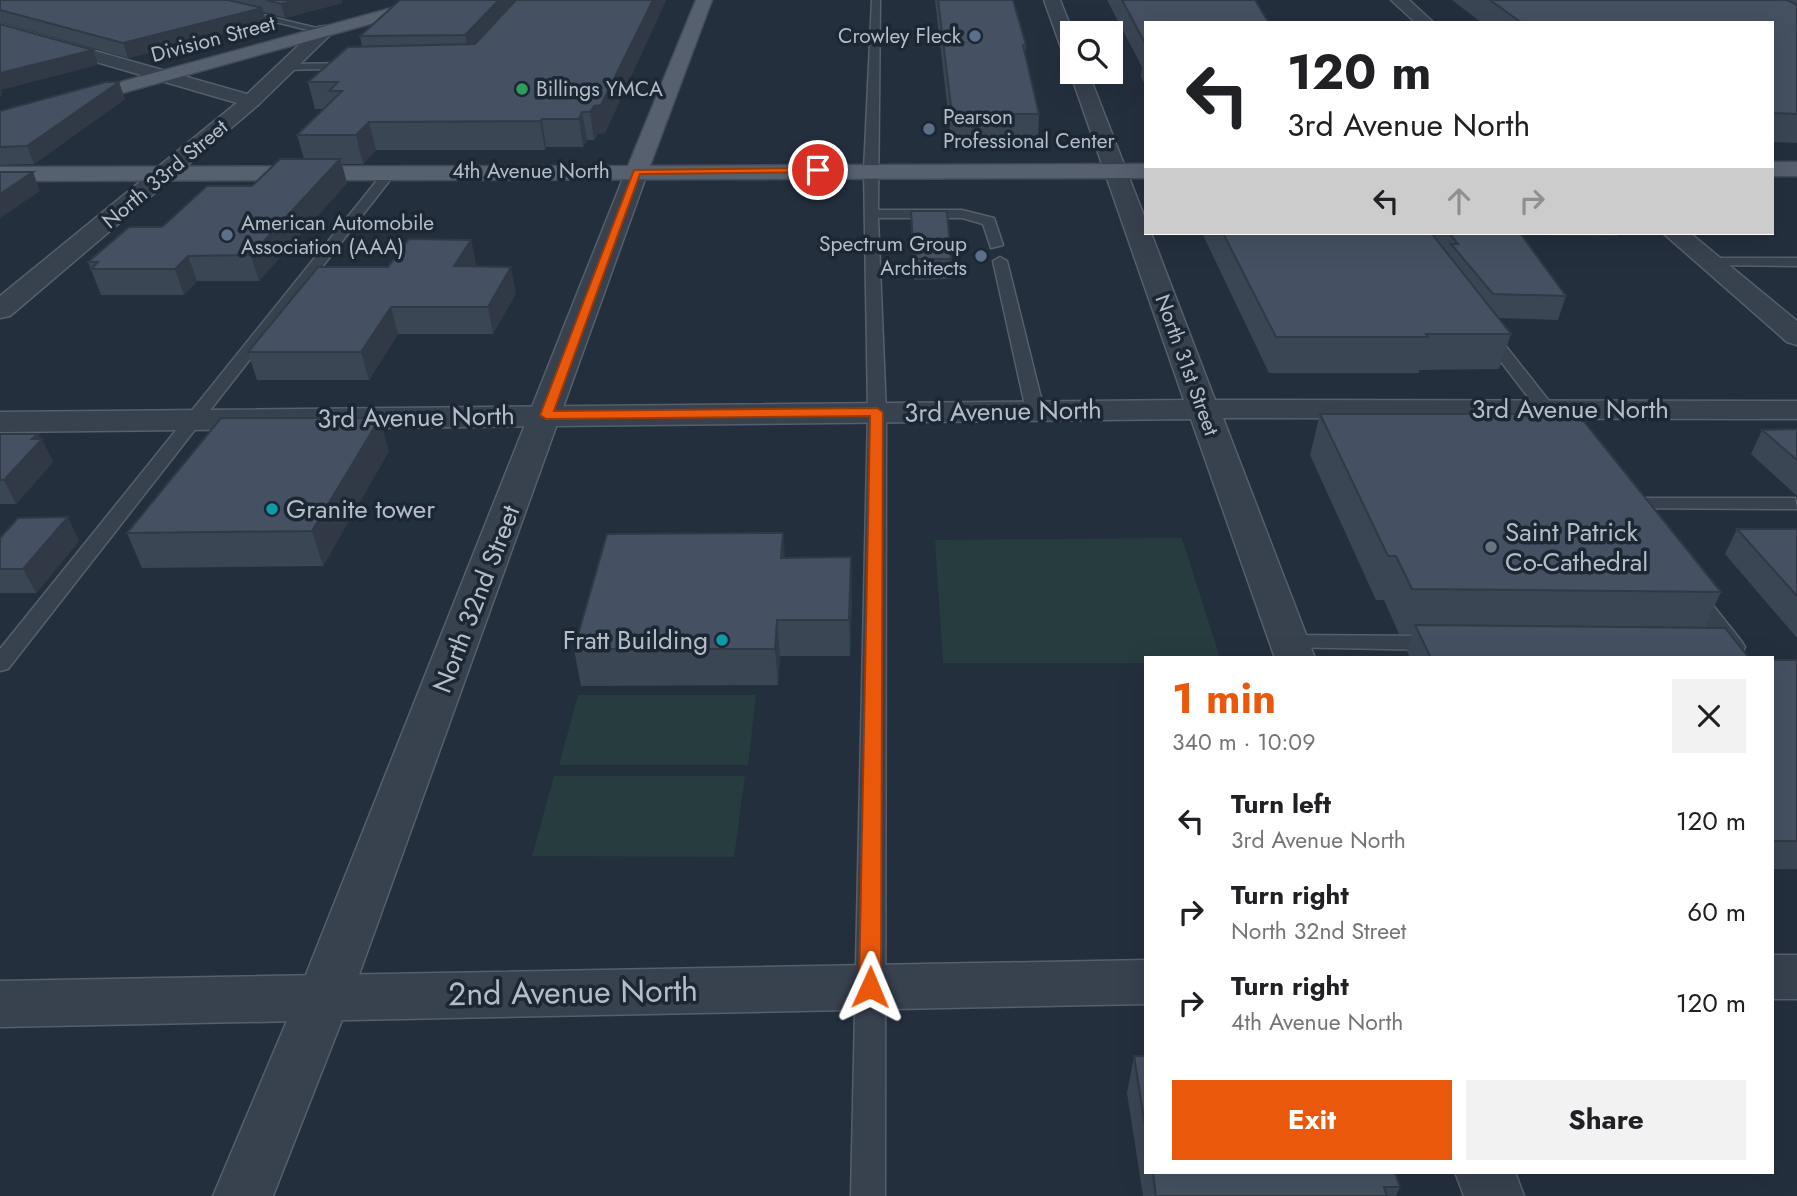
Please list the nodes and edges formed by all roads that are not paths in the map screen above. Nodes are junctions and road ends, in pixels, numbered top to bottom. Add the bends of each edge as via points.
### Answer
1 (191, 0) edge
2 (439, 0) edge
3 (704, 0) edge
4 (876, 0) edge
5 (1052, 0) edge
6 (1399, 0) edge
7 (1060, 21) edge
8 (1424, 21) edge
9 (0, 29) edge
10 (324, 32) junction
11 (369, 66) edge
12 (287, 67) junction
13 (163, 76) junction
14 (1083, 84) edge
15 (251, 101) junction
16 (0, 121) edge
17 (1774, 169) edge
18 (1797, 169) edge
19 (870, 170) junction
20 (1115, 171) junction
21 (1144, 171) edge
22 (391, 172) junction
23 (637, 172) junction
24 (166, 173) junction
25 (0, 174) edge
26 (871, 214) junction
27 (1677, 235) edge
28 (1797, 262) edge
29 (1713, 265) junction
30 (1797, 268) edge
31 (0, 310) edge
32 (1470, 312) edge
33 (1797, 336) edge
34 (1203, 409) junction
35 (1034, 410) junction
36 (1547, 410) junction
37 (1797, 410) edge
38 (877, 412) junction
39 (546, 415) junction
40 (191, 419) junction
41 (0, 422) edge
42 (1570, 439) edge
43 (1795, 504) dead end
44 (1639, 526) edge
45 (1682, 581) edge
46 (1463, 644) edge
47 (1707, 647) edge
48 (1292, 650) edge
49 (0, 664) edge
50 (1774, 976) edge
51 (1797, 976) edge
52 (1144, 982) edge
53 (870, 987) junction
54 (324, 997) junction
55 (0, 1004) edge
56 (1486, 1174) edge
57 (243, 1196) edge
58 (868, 1196) edge
59 (1494, 1196) edge

1 - 10 lane
2 - 10 main road, Division Street
3 - 23 main road, North 32nd Street
4 - 19 lane
5 - 7 street
6 - 8 street
9 - 13 street
10 - 12 street, North 33rd Street
10 - 13 main road, Division Street
11 - 12 lane
12 - 15 street, North 33rd Street
13 - 15 street
13 - 16 main road, Division Street
14 - 20 street, North 31st Street
15 - 24 street, North 33rd Street
17 - 18 main road
19 - 20 main road, 4th Avenue North
19 - 23 main road, 4th Avenue North
19 - 26 lane
20 - 21 main road, 4th Avenue North
20 - 34 street, North 31st Street
22 - 23 main road, 4th Avenue North
22 - 24 main road, 4th Avenue North
22 - 40 lane
23 - 39 street, North 32nd Street
24 - 25 main road, 4th Avenue North
24 - 31 street, North 33rd Street
26 - 35 lane via 962,214 989,221
26 - 38 lane
27 - 29 street
28 - 29 lane
29 - 30 lane
29 - 33 street
32 - 36 lane
34 - 35 street, 3rd Avenue North
34 - 36 street, 3rd Avenue North
34 - 48 street, North 31st Street
35 - 38 street, 3rd Avenue North
36 - 37 street, 3rd Avenue North
36 - 42 lane
38 - 39 street, 3rd Avenue North
38 - 53 lane
39 - 40 street, 3rd Avenue North
39 - 54 street, North 32nd Street
40 - 41 street, 3rd Avenue North
40 - 49 lane
43 - 44 lane via 1617,499
45 - 47 lane via 1734,647
46 - 48 lane
50 - 51 street
52 - 53 street, 2nd Avenue North
53 - 54 street, 2nd Avenue North
53 - 58 lane
54 - 55 street, 2nd Avenue North
54 - 57 street, North 32nd Street
56 - 59 street

